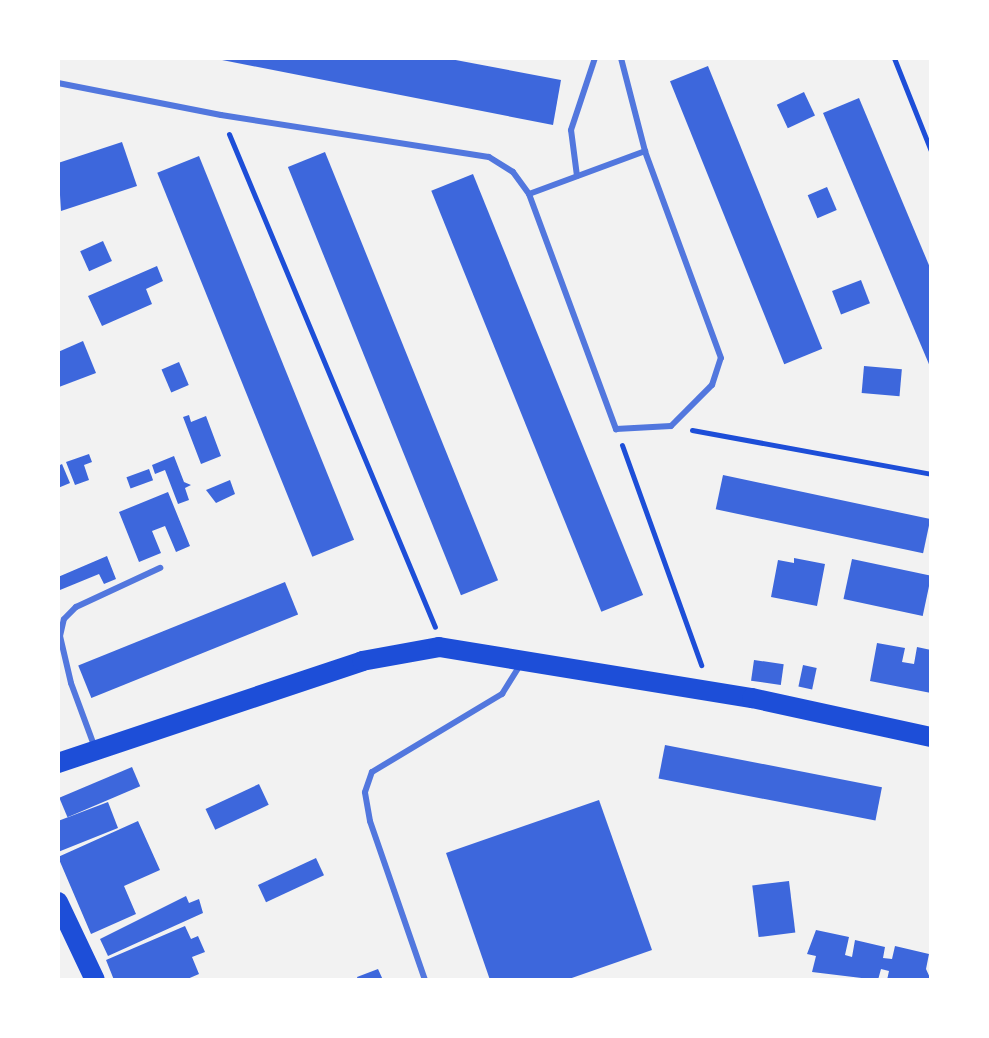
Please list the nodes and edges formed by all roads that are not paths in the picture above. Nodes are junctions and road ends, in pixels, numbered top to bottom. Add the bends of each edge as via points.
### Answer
1 (595, 58) edge
2 (621, 58) edge
3 (58, 83) edge
4 (645, 151) junction
5 (577, 176) junction
6 (529, 194) junction
7 (160, 568) dead end
8 (524, 657) junction
9 (931, 737) edge
10 (96, 750) junction
11 (58, 763) edge
12 (58, 902) edge
13 (95, 980) edge
14 (425, 980) edge

1 - 5 lane via 571,130
2 - 4 lane
3 - 6 lane via 489,157 513,172
4 - 5 lane
4 - 6 lane via 721,358 712,385 671,426 616,429
5 - 6 lane
7 - 10 lane via 76,607 64,619 60,636 71,683
8 - 9 main road
8 - 10 main road via 439,647 362,661
8 - 14 lane via 502,694 390,759 372,772 365,792 370,821
10 - 11 main road
12 - 13 main road

